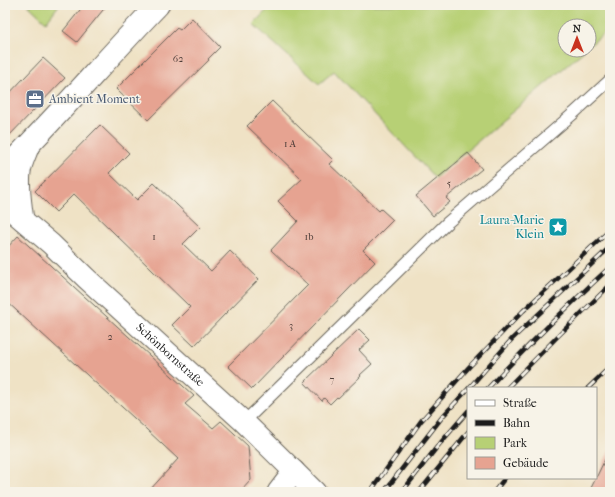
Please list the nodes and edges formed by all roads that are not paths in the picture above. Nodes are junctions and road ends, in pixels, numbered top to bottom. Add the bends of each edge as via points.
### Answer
1 (149, 5) edge
2 (158, 5) edge
3 (126, 38) junction
4 (610, 80) edge
5 (29, 145) junction
6 (5, 169) edge
7 (5, 205) edge
8 (23, 220) junction
9 (244, 422) junction
10 (294, 470) junction
11 (278, 492) edge
12 (315, 492) edge

1 - 3 main road
2 - 3 main road
3 - 5 main road
4 - 9 lane via 447,223
5 - 6 main road
5 - 8 street via 20,173
7 - 8 street, Schönbornstraße
8 - 9 street, Schönbornstraße
9 - 10 street, Schönbornstraße
10 - 11 street
10 - 12 street, Schönbornstraße

